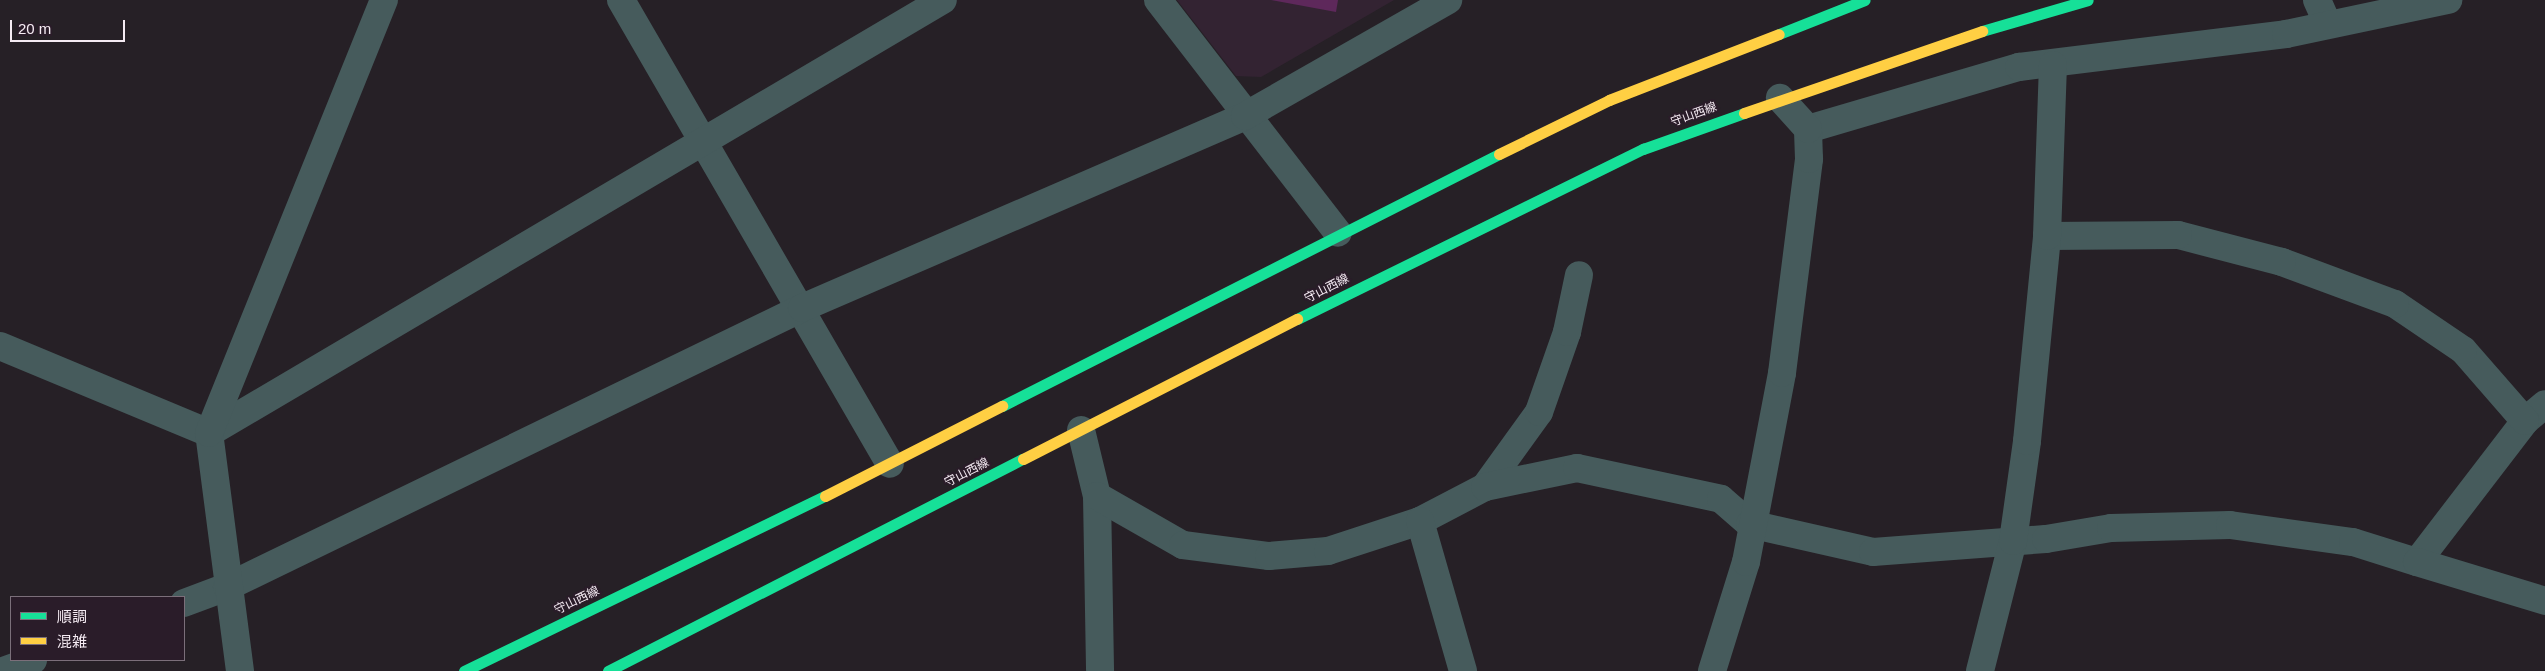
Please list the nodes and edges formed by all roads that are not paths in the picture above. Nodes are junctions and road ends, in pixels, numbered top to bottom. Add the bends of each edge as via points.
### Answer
1 (384, 0) edge
2 (621, 0) edge
3 (943, 0) edge
4 (1158, 0) edge
5 (1448, 0) edge
6 (1865, 0) edge
7 (2088, 0) edge
8 (2448, 0) edge
9 (2322, 11) edge
10 (2053, 65) junction
11 (1780, 98) junction
12 (1245, 116) junction
13 (1808, 129) junction
14 (703, 143) junction
15 (1338, 233) junction
16 (2047, 236) junction
17 (1579, 274) dead end
18 (802, 308) junction
19 (0, 346) edge
20 (2535, 412) edge
21 (1081, 430) junction
22 (209, 433) junction
23 (890, 464) junction
24 (1486, 487) junction
25 (1097, 496) junction
26 (1420, 521) junction
27 (1750, 524) junction
28 (2013, 541) junction
29 (2417, 562) junction
30 (227, 587) junction
31 (2545, 601) edge
32 (185, 603) edge
33 (30, 661) edge
34 (3, 671) edge
35 (240, 671) edge
36 (464, 671) edge
37 (608, 671) edge
38 (1100, 671) edge
39 (1464, 671) edge
40 (1712, 671) edge
41 (1980, 671) edge

1 - 22 street
2 - 14 street
3 - 14 street
4 - 12 street
5 - 12 street
6 - 15 main road, 守山西線 via 1609,100
7 - 11 main road, 守山西線 via 1936,44
8 - 9 street
9 - 10 street via 2286,34
10 - 13 street via 2019,67
10 - 16 street
11 - 13 street
11 - 21 main road, 守山西線 via 1643,149
12 - 15 street
12 - 18 street
13 - 27 street via 1809,159 1782,373
14 - 18 street
14 - 22 street
15 - 23 main road, 守山西線
16 - 20 street via 2178,235 2282,262 2395,304 2463,350
16 - 28 street
17 - 24 street via 1567,332 1539,412
18 - 23 street
18 - 30 street
19 - 22 street
20 - 29 street
21 - 25 street
21 - 37 main road, 守山西線
22 - 30 street
23 - 36 main road, 守山西線
24 - 26 street
24 - 27 street via 1576,468 1721,499
25 - 26 street via 1183,544 1269,556 1328,551
25 - 38 street
26 - 39 street
27 - 28 street via 1873,552
27 - 40 street via 1746,562
28 - 29 street via 2110,528 2230,525 2352,542
28 - 41 street
29 - 31 street
30 - 32 street
30 - 35 street
33 - 34 street

